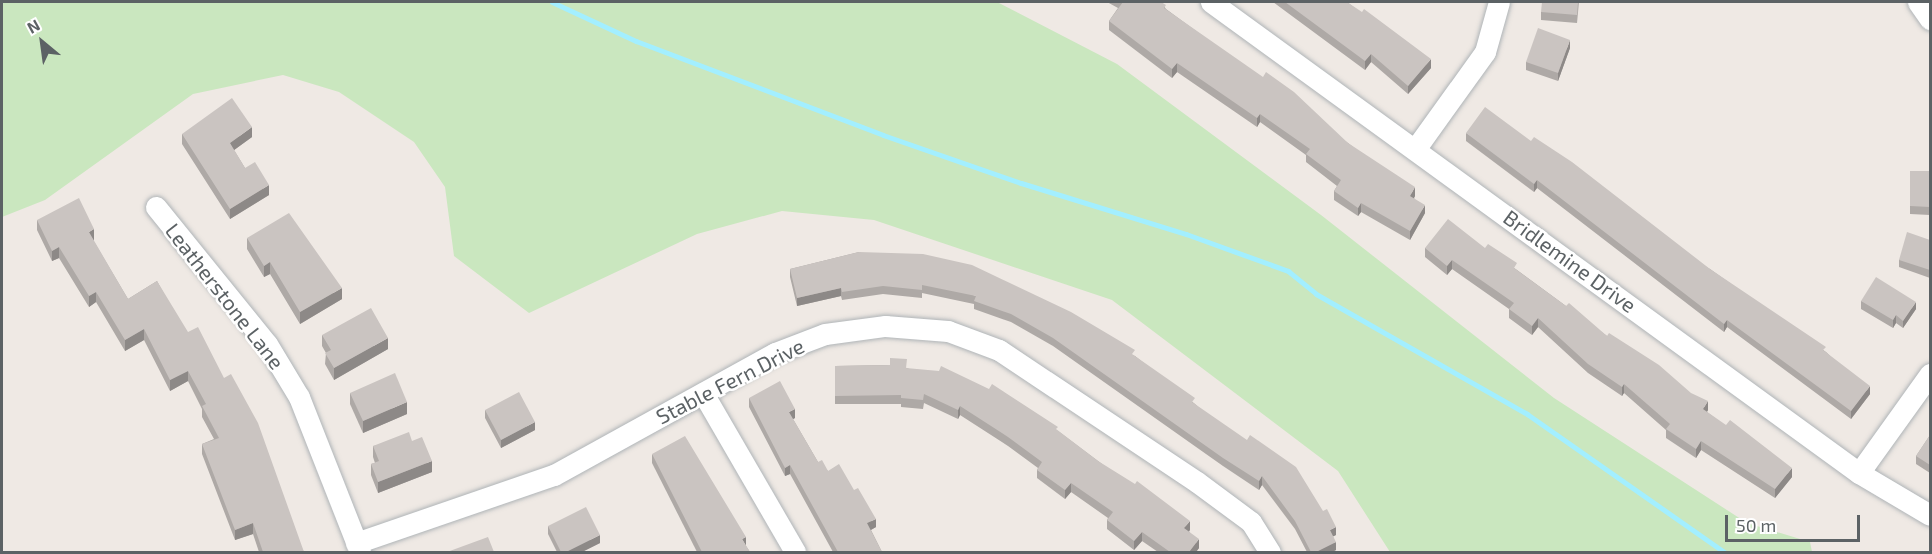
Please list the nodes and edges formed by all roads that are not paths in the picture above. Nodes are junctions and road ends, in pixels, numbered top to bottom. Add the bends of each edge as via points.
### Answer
1 (1211, 2) edge
2 (1498, 2) edge
3 (1918, 2) edge
4 (1930, 19) edge
5 (1416, 148) junction
6 (156, 207) dead end
7 (1930, 374) edge
8 (703, 393) junction
9 (1859, 473) junction
10 (1930, 515) edge
11 (358, 548) edge
12 (795, 552) edge
13 (1270, 552) edge

1 - 5 street, Bridlemine Drive
2 - 5 street via 1485,52
3 - 4 street
5 - 9 street, Bridlemine Drive
6 - 11 street, Leatherstone Lane via 267,344 299,397
7 - 9 street
8 - 11 street, Stable Fern Drive via 554,475
8 - 12 street
8 - 13 street, Stable Fern Drive via 775,353 825,334 885,326 948,331 999,350 1197,482 1251,522
9 - 10 street, Bridlemine Drive

